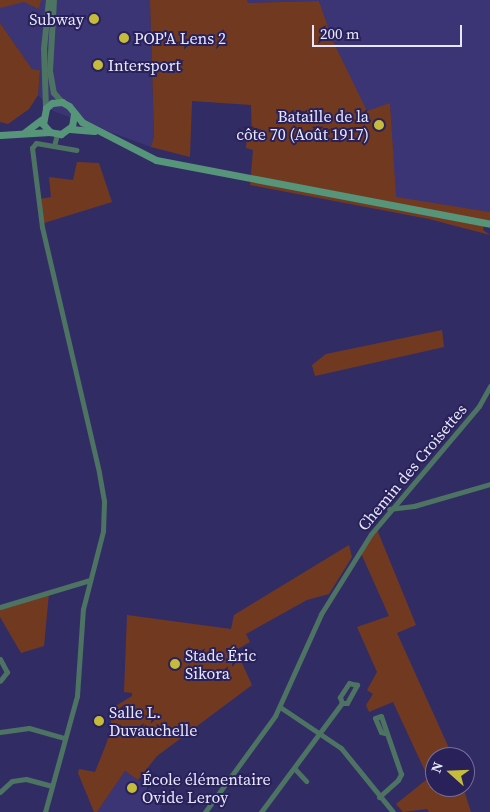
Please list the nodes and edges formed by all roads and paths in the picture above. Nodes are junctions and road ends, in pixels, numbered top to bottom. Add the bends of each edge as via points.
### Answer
1 (49, 0) edge
2 (54, 0) edge
3 (62, 102) junction
4 (46, 108) junction
5 (74, 114) junction
6 (42, 119) junction
7 (70, 129) junction
8 (53, 133) junction
9 (101, 133) junction
10 (0, 135) edge
11 (12, 136) junction
12 (54, 146) junction
13 (76, 150) dead end
14 (490, 226) edge
15 (490, 386) edge
16 (490, 484) edge
17 (389, 509) junction
18 (90, 580) junction
19 (0, 608) edge
20 (0, 659) edge
21 (0, 681) edge
22 (342, 703) dead end
23 (280, 707) junction
24 (0, 732) edge
25 (385, 733) dead end
26 (320, 734) junction
27 (65, 738) junction
28 (294, 768) junction
29 (306, 781) dead end
30 (52, 786) junction
31 (0, 792) edge
32 (378, 797) junction
33 (45, 812) edge
34 (205, 812) edge
35 (261, 812) edge
36 (393, 812) edge

1 - 4 street via 44,49
2 - 3 street via 50,71 54,93
3 - 4 main road
3 - 5 main road
4 - 6 main road
5 - 7 main road
5 - 9 main road
6 - 8 main road
6 - 11 main road via 32,129
7 - 8 main road
7 - 9 main road
8 - 11 main road
8 - 12 street
9 - 14 main road via 171,164
10 - 11 main road
12 - 13 street
12 - 18 street via 36,142 32,146 38,197 104,501 100,551
15 - 17 street, Chemin des Croisettes via 479,406
16 - 17 street via 414,506
17 - 23 street, Chemin des Croisettes via 320,614
18 - 19 street
18 - 27 street via 81,622 79,680
20 - 21 street via 7,672
22 - 26 street
23 - 26 street
23 - 34 street, Chemin des Croisettes
24 - 27 street via 29,728
25 - 32 street via 401,774
26 - 28 street
26 - 32 street via 341,748
27 - 30 street
28 - 29 street
28 - 35 street
30 - 31 street via 26,779 12,781
30 - 33 street
32 - 36 street

